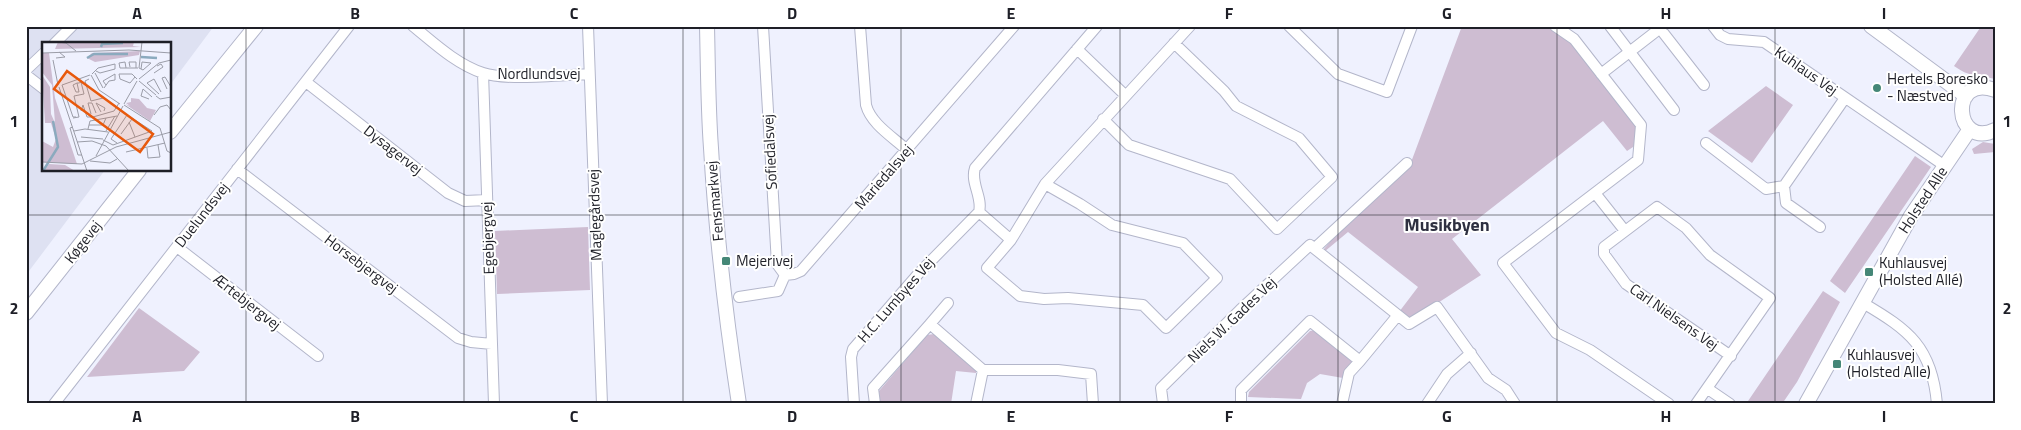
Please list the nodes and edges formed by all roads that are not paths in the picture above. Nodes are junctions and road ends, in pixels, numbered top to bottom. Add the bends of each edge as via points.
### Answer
1 (72, 26) edge
2 (256, 26) edge
3 (349, 26) edge
4 (413, 26) edge
5 (588, 26) edge
6 (707, 26) edge
7 (763, 26) edge
8 (860, 26) edge
9 (1014, 26) edge
10 (1097, 26) edge
11 (1190, 26) edge
12 (1288, 26) edge
13 (1412, 26) edge
14 (1555, 26) edge
15 (1610, 26) edge
16 (1713, 26) edge
17 (1871, 26) edge
18 (1661, 27) edge
19 (56, 42) edge
20 (1174, 43) junction
21 (1077, 49) junction
22 (1630, 52) junction
23 (42, 55) edge
24 (26, 70) edge
25 (483, 73) junction
26 (590, 74) junction
27 (1600, 74) junction
28 (26, 75) edge
29 (306, 82) junction
30 (1704, 86) dead end
31 (42, 87) edge
32 (1995, 90) edge
33 (1125, 95) junction
34 (1966, 96) junction
35 (1845, 98) junction
36 (1674, 110) dead end
37 (1103, 119) junction
38 (1970, 129) junction
39 (1995, 130) edge
40 (171, 131) edge
41 (1706, 143) dead end
42 (907, 150) junction
43 (1407, 163) dead end
44 (1945, 166) junction
45 (237, 169) junction
46 (138, 171) edge
47 (1045, 184) junction
48 (1784, 186) junction
49 (1595, 193) junction
50 (487, 200) junction
51 (979, 212) junction
52 (1820, 227) dead end
53 (1625, 231) junction
54 (1011, 240) junction
55 (177, 247) junction
56 (1314, 248) junction
57 (785, 275) junction
58 (739, 297) dead end
59 (948, 303) dead end
60 (1863, 303) junction
61 (26, 313) edge
62 (1398, 315) junction
63 (930, 324) junction
64 (492, 344) junction
65 (1471, 353) junction
66 (318, 356) dead end
67 (1731, 356) junction
68 (1360, 361) junction
69 (983, 370) junction
70 (1708, 389) junction
71 (54, 404) edge
72 (494, 404) edge
73 (602, 404) edge
74 (739, 404) edge
75 (854, 404) edge
76 (875, 404) edge
77 (976, 404) edge
78 (1093, 404) edge
79 (1163, 404) edge
80 (1241, 404) edge
81 (1342, 404) edge
82 (1427, 404) edge
83 (1515, 404) edge
84 (1669, 404) edge
85 (1696, 404) edge
86 (1730, 404) edge
87 (1806, 404) edge
88 (1937, 404) edge

1 - 19 street
2 - 40 street
3 - 29 street, Duelundsvej
4 - 25 street, Nordlundsvej via 446,53
5 - 26 street, Maglegårdsvej
6 - 74 street, Fensmarkvej via 717,230
7 - 57 street, Sofiedalsvej via 777,264
8 - 42 street via 868,112
9 - 42 street, Mariedalsvej
10 - 21 street
11 - 20 street
12 - 13 street via 1338,74 1387,92
14 - 27 street via 1574,39
15 - 22 street
16 - 35 street, Kuhlaus Vej via 1728,39 1764,42
17 - 34 street
18 - 22 street
18 - 30 street
20 - 33 street
20 - 37 street via 1236,106 1299,138 1332,177 1277,229 1230,179 1129,145
21 - 33 street
21 - 51 street via 975,168 974,178 981,203
22 - 27 street
22 - 36 street
23 - 24 street
25 - 26 street, Nordlundsvej via 500,76
25 - 50 street, Egebjergvej
26 - 73 street, Maglegårdsvej
27 - 49 street via 1641,125 1638,160
28 - 31 street
29 - 45 street, Duelundsvej
29 - 50 street, Dysagervej via 448,192 464,201
32 - 34 street via 1979,88
33 - 37 street
34 - 38 street via 1961,110
35 - 44 street, Kuhlaus Vej
35 - 48 street, Kuhlaus Vej
37 - 47 street
38 - 39 street via 1984,133
38 - 44 street, Holsted Alle
41 - 48 street via 1766,189
42 - 57 street, Mariedalsvej via 801,270
43 - 56 street, Niels W. Gades Vej
44 - 60 street, Holsted Alle via 1911,216
45 - 55 street, Duelundsvej
45 - 64 street, Horsebjergvej via 458,338
46 - 61 street, Køgevej
47 - 54 street
47 - 54 street via 1112,225 1183,243 1217,278 1166,328 1143,305 1020,296 987,268
48 - 52 street via 1786,204
49 - 53 street
49 - 84 street via 1503,263 1556,333 1590,350
50 - 64 street, Egebjergvej
51 - 54 street
51 - 75 street, H.C. Lumbyes Vej via 919,272 854,349 850,358
53 - 67 street, Carl Nielsens Vej via 1603,251 1626,284
53 - 67 street, Carl Nielsens Vej via 1657,207 1686,228 1710,255 1770,298
55 - 66 street, Ærtebjergvej
55 - 71 street, Duelundsvej
56 - 62 street
56 - 79 street, Niels W. Gades Vej via 1310,245 1161,388
57 - 58 street, Mariedalsvej via 778,291
59 - 63 street
60 - 87 street, Holsted Alle
60 - 88 street via 1899,325 1917,343 1930,372
62 - 65 street via 1409,324 1437,306
62 - 68 street
63 - 69 street
63 - 76 street via 873,388
64 - 72 street, Egebjergvej
65 - 82 street via 1447,374
65 - 83 street via 1488,378 1506,390
67 - 70 street, Carl Nielsens Vej
68 - 80 street via 1310,321 1241,390
68 - 81 street via 1348,373
69 - 77 street
69 - 78 street via 1058,370 1091,374
70 - 85 street, Carl Nielsens Vej
70 - 86 street

